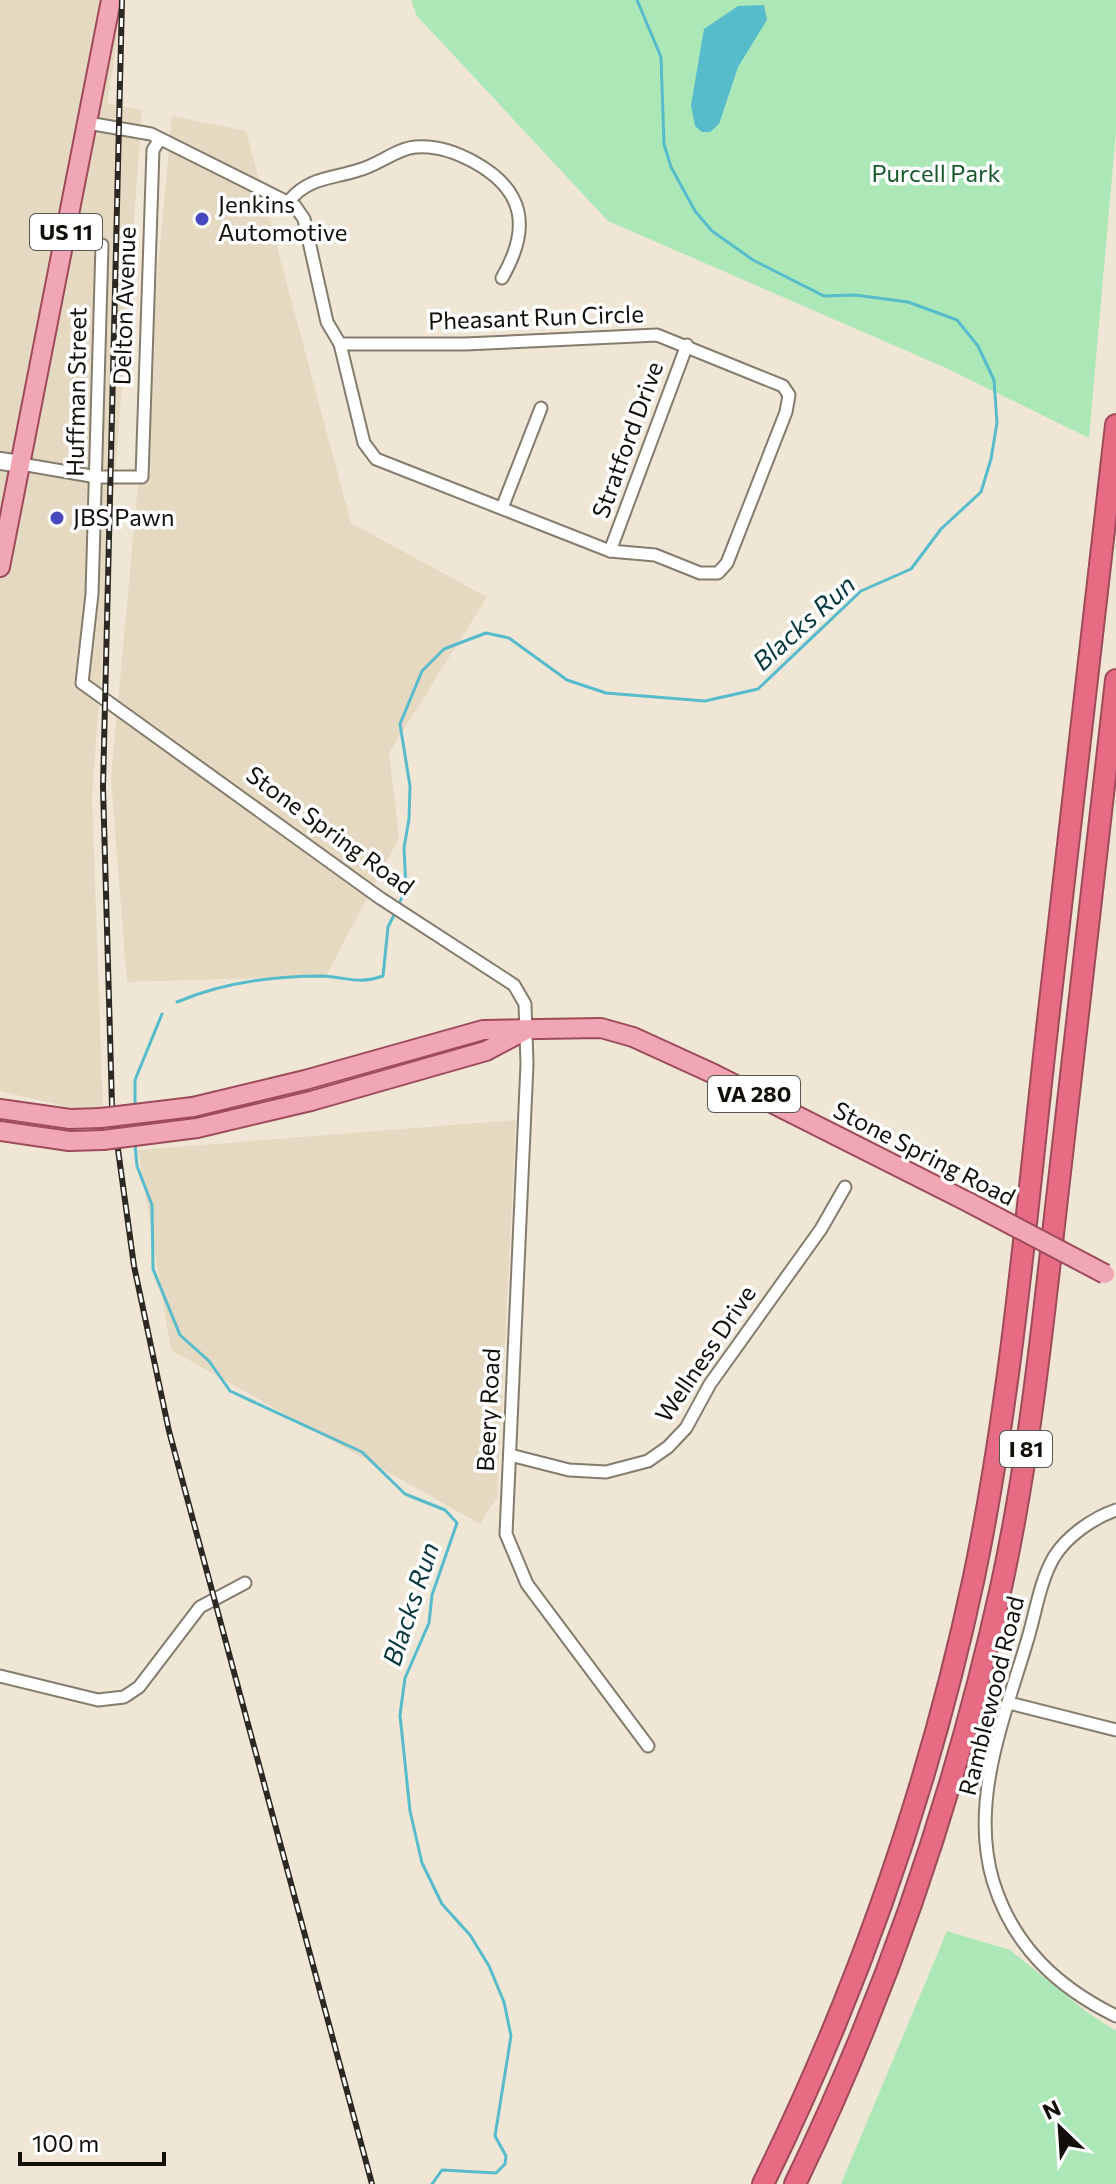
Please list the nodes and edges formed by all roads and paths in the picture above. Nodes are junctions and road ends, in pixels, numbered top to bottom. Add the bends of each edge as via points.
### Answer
1 (111, 0) edge
2 (88, 123) junction
3 (160, 139) junction
4 (289, 201) junction
5 (102, 245) dead end
6 (502, 278) dead end
7 (340, 344) junction
8 (687, 345) junction
9 (541, 408) dead end
10 (1116, 425) edge
11 (0, 461) edge
12 (21, 464) junction
13 (97, 477) junction
14 (502, 508) junction
15 (610, 551) junction
16 (0, 567) edge
17 (1116, 680) edge
18 (82, 683) joint
19 (527, 1030) junction
20 (0, 1109) edge
21 (0, 1131) edge
22 (845, 1187) dead end
23 (1110, 1276) edge
24 (510, 1455) junction
25 (1116, 1510) edge
26 (245, 1583) dead end
27 (0, 1676) edge
28 (1009, 1703) junction
29 (1116, 1730) edge
30 (648, 1746) dead end
31 (1116, 2016) edge
32 (763, 2184) edge
33 (795, 2184) edge

1 - 2 main road, US 11
2 - 3 street via 134,129
2 - 12 main road, US 11
3 - 4 street
3 - 13 street, Delton Avenue via 153,150 142,477
4 - 6 street via 310,182 362,170 409,148 455,153 497,175 515,200 518,240
4 - 7 street via 304,219 327,322
5 - 13 street, Huffman Street
7 - 8 street, Pheasant Run Circle via 657,335
7 - 14 street, Pheasant Run Circle via 371,455
8 - 15 street, Stratford Drive
8 - 15 street, Pheasant Run Circle via 783,386 789,395 786,412 727,563 718,573 700,573 655,555
9 - 14 street
10 - 32 highway, I 81 via 1009,1354 974,1576 945,1701 894,1869 834,2028
11 - 12 street
12 - 13 street
12 - 16 main road, US 11
13 - 18 street, Huffman Street
14 - 15 street, Pheasant Run Circle
17 - 33 highway, I 81 via 1036,1382 1003,1578 961,1749 915,1897 859,2043
18 - 19 street, Stone Spring Road via 380,898 514,985 525,1004
19 - 20 main road, Stone Spring Road / VA 280, bridge via 483,1030 193,1107 70,1119
19 - 21 main road, Stone Spring Road / VA 280, bridge via 486,1051 197,1128 69,1141
19 - 23 main road, Stone Spring Road / VA 280, bridge via 601,1028 633,1037
19 - 24 street, Beery Road
22 - 24 street, Wellness Drive via 710,1384 686,1428 668,1447 638,1465 606,1472 569,1470
24 - 30 street, Beery Road via 504,1522 513,1557 541,1604
25 - 28 street, Ramblewood Road via 1073,1535 1054,1557
26 - 27 street via 200,1607 139,1687 120,1699 98,1700
28 - 29 street
28 - 31 street, Ramblewood Road via 984,1814 996,1891 1015,1931 1039,1963 1068,1989

